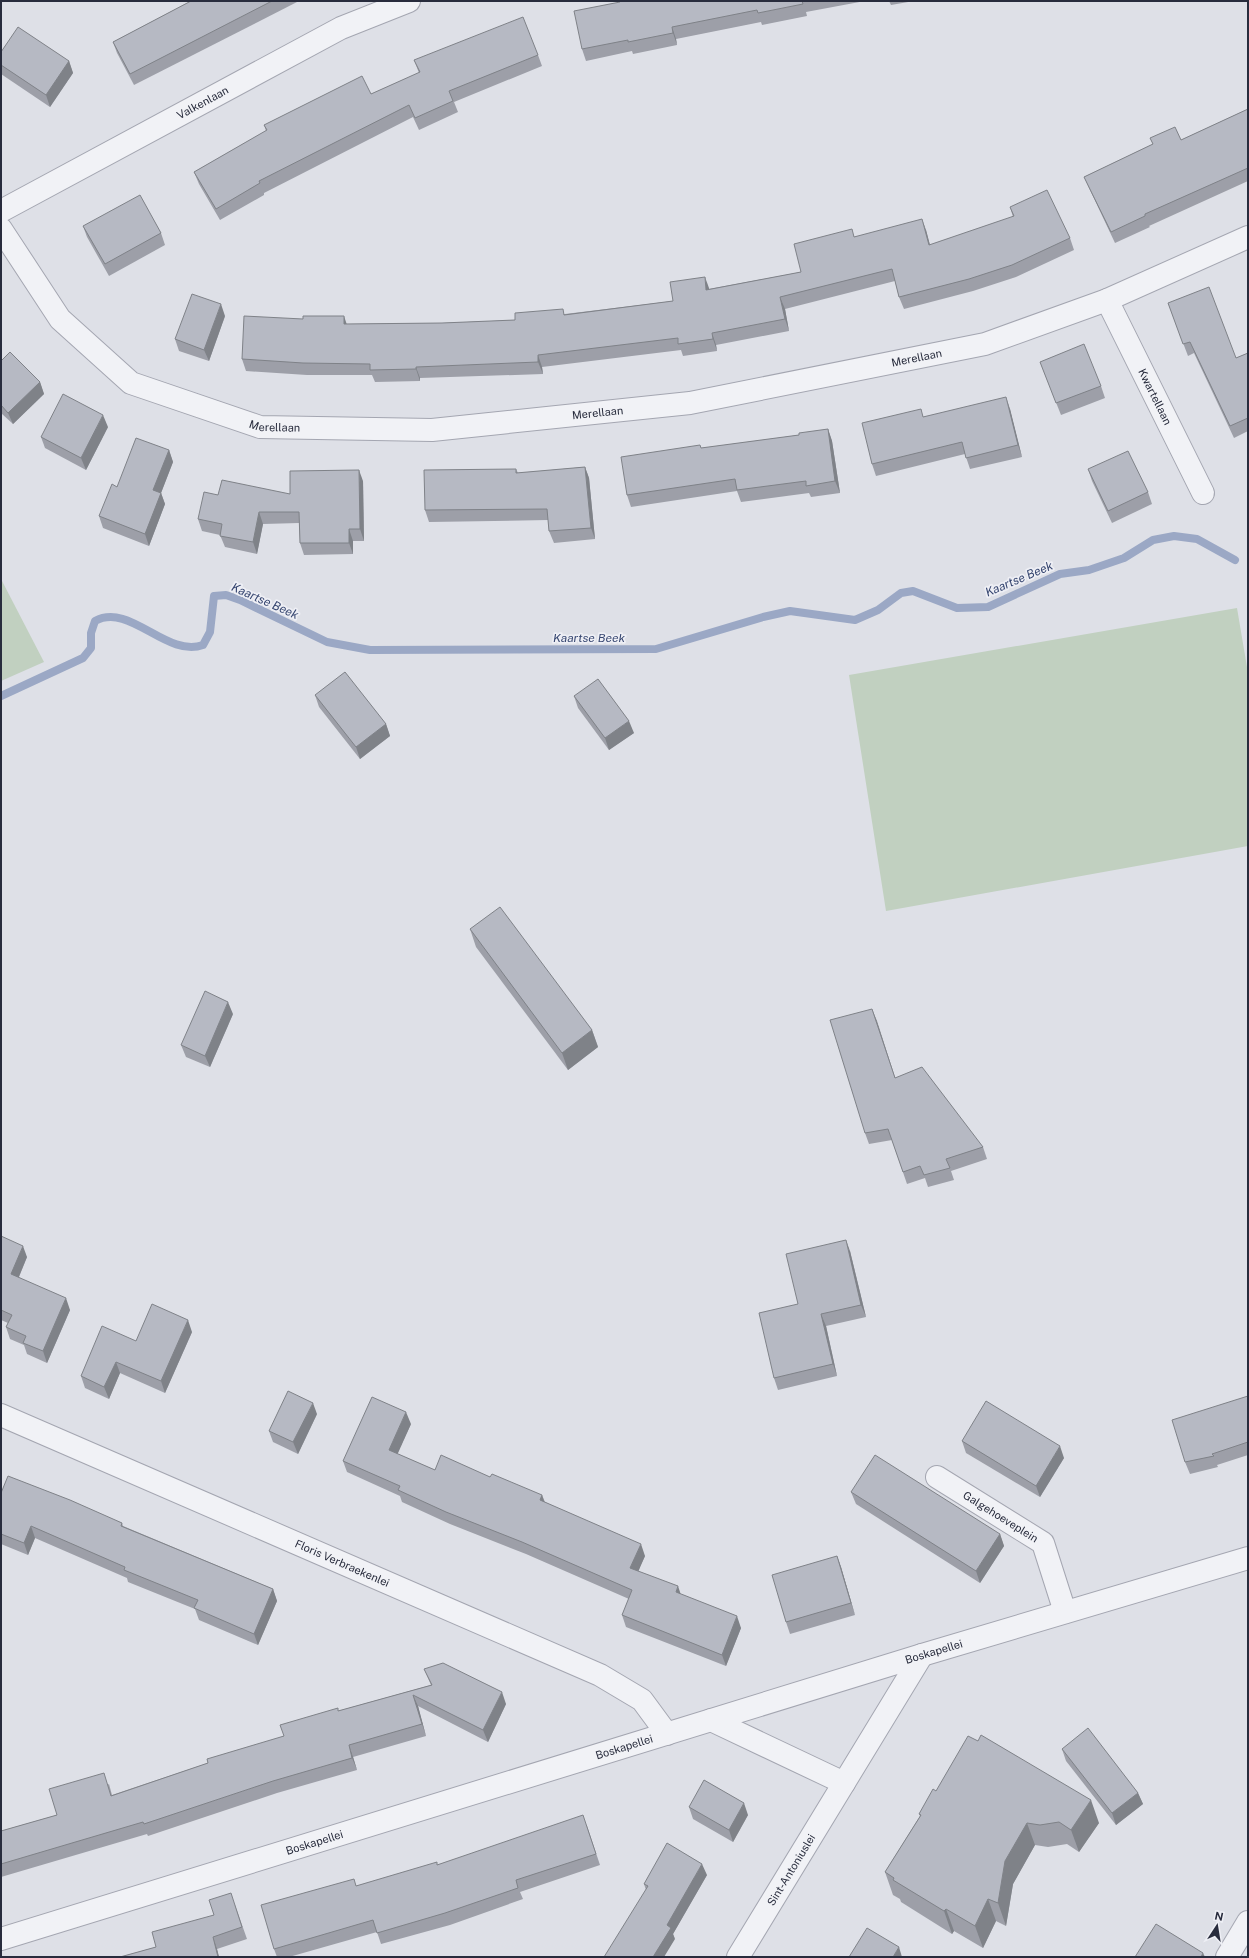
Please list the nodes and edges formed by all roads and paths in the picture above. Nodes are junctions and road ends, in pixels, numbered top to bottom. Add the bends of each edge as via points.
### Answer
1 (408, 1) edge
2 (1, 211) edge
3 (1, 229) edge
4 (1248, 237) edge
5 (1107, 300) junction
6 (1204, 493) dead end
7 (1, 1415) edge
8 (937, 1477) dead end
9 (1248, 1558) edge
10 (1065, 1612) junction
11 (922, 1655) junction
12 (711, 1720) junction
13 (667, 1734) junction
14 (844, 1783) junction
15 (1248, 1922) edge
16 (1, 1939) edge
17 (738, 1957) edge
18 (1227, 1957) edge

1 - 2 street, Valkenlaan via 341,28
3 - 5 street, Merellaan via 60,319 131,383 260,428 432,430 690,403 986,344
4 - 5 street, Merellaan
5 - 6 street, Kwartellaan
7 - 13 street, Floris Verbraekenlei via 600,1675 642,1700
8 - 10 street, Galgehoeveplein via 1043,1543
9 - 10 street, Boskapellei
10 - 11 street, Boskapellei
11 - 12 street, Boskapellei
11 - 14 street, Sint-Antoniuslei
12 - 13 street, Boskapellei
12 - 14 street
13 - 16 street, Boskapellei
14 - 17 street, Sint-Antoniuslei
15 - 18 street

